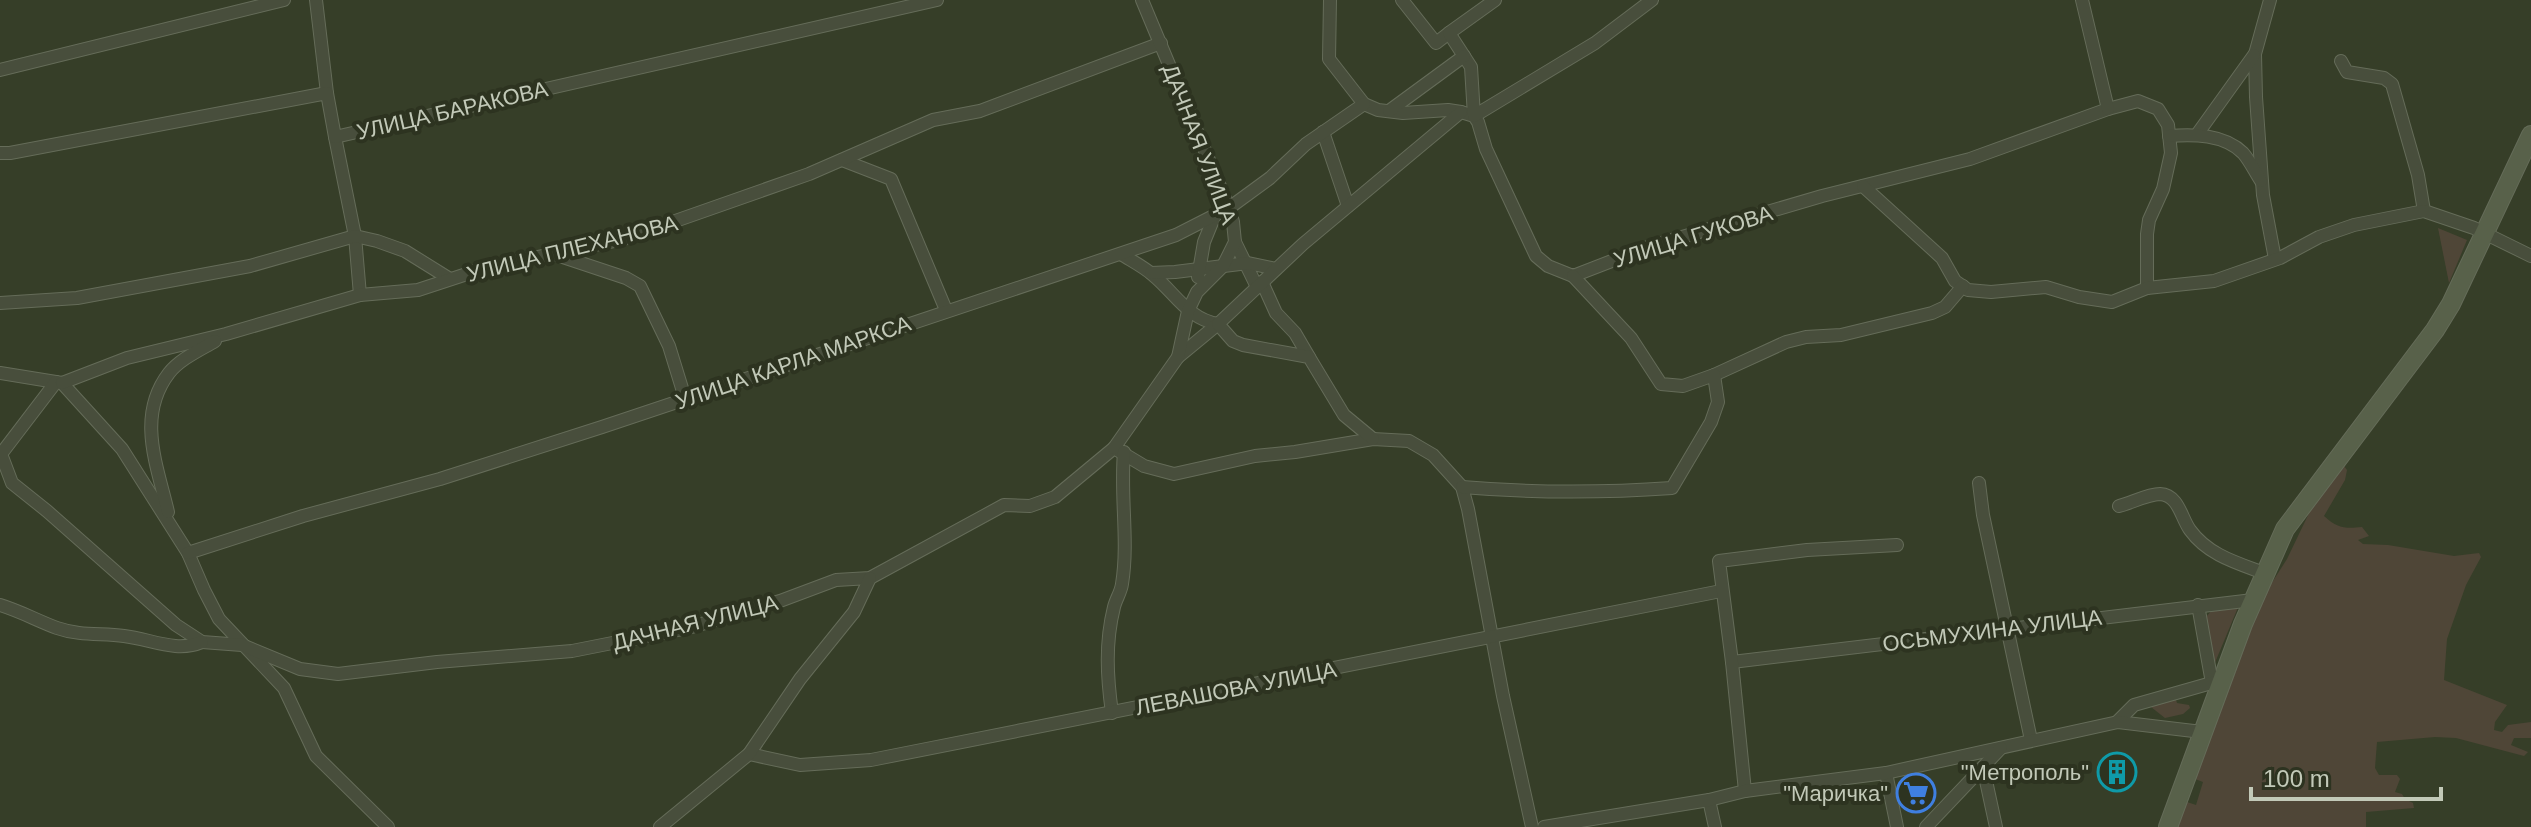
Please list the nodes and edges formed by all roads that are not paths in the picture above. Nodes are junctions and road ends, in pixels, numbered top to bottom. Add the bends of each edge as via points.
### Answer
1 (284, 0) edge
2 (316, 0) edge
3 (937, 0) edge
4 (1142, 0) edge
5 (1402, 0) edge
6 (1495, 0) edge
7 (1652, 0) edge
8 (2082, 0) edge
9 (2270, 0) edge
10 (1327, 3) edge
11 (1449, 33) junction
12 (1161, 43) junction
13 (2255, 54) junction
14 (1464, 56) junction
15 (2341, 61) dead end
16 (0, 70) edge
17 (327, 93) junction
18 (1364, 104) junction
19 (2108, 109) junction
20 (1389, 111) junction
21 (1467, 114) junction
22 (1323, 132) junction
23 (2198, 133) junction
24 (2531, 135) edge
25 (2169, 136) junction
26 (335, 137) junction
27 (0, 153) edge
28 (842, 160) junction
29 (2262, 184) junction
30 (1863, 186) junction
31 (1348, 206) junction
32 (1229, 208) junction
33 (2424, 211) junction
34 (1215, 215) junction
35 (2484, 233) junction
36 (355, 236) junction
37 (1235, 242) junction
38 (554, 254) junction
39 (1121, 254) junction
40 (2531, 256) edge
41 (2275, 259) junction
42 (1248, 263) junction
43 (1223, 266) junction
44 (1198, 269) junction
45 (1276, 269) junction
46 (1151, 273) junction
47 (1573, 276) junction
48 (450, 279) junction
49 (1260, 284) junction
50 (1963, 286) junction
51 (2147, 288) junction
52 (1197, 292) junction
53 (360, 295) junction
54 (0, 303) edge
55 (946, 310) junction
56 (1188, 311) junction
57 (1218, 324) junction
58 (228, 334) junction
59 (1178, 357) junction
60 (1309, 357) junction
61 (0, 373) edge
62 (1714, 375) junction
63 (59, 383) junction
64 (685, 398) junction
65 (1373, 439) junction
66 (1119, 450) junction
67 (0, 453) edge
68 (1979, 483) dead end
69 (1462, 487) junction
70 (2119, 506) dead end
71 (171, 523) junction
72 (1897, 545) dead end
73 (188, 553) junction
74 (2264, 573) junction
75 (870, 578) junction
76 (1721, 591) junction
77 (2253, 600) junction
78 (0, 605) edge
79 (2198, 605) junction
80 (2006, 627) junction
81 (1492, 638) junction
82 (202, 642) junction
83 (242, 645) junction
84 (1732, 662) junction
85 (2217, 681) junction
86 (1112, 713) junction
87 (2117, 722) junction
88 (2202, 732) junction
89 (2031, 740) junction
90 (2003, 747) junction
91 (749, 754) junction
92 (1983, 767) junction
93 (1886, 773) junction
94 (1745, 791) junction
95 (1709, 800) junction
96 (1602, 823) edge
97 (388, 827) edge
98 (660, 827) edge
99 (1532, 827) edge
100 (1544, 827) edge
101 (1715, 827) edge
102 (1897, 827) edge
103 (1926, 827) edge
104 (1996, 827) edge
105 (2168, 827) edge

1 - 16 street
2 - 17 street, УЛИЦА БАРАКОВА
3 - 26 street, УЛИЦА БАРАКОВА
4 - 12 street, ДАЧНАЯ УЛИЦА
5 - 11 street via 1436,43
6 - 11 street
7 - 21 street via 1595,43
8 - 19 street
9 - 13 street
10 - 18 street via 1329,59
11 - 14 street
12 - 28 street, УЛИЦА ПЛЕХАНОВА via 980,111 933,120
12 - 32 street, ДАЧНАЯ УЛИЦА
13 - 23 street
13 - 29 street
14 - 20 street
14 - 21 street via 1471,67
15 - 33 street via 2347,72 2392,84
17 - 26 street, УЛИЦА БАРАКОВА
17 - 27 street
18 - 20 street
18 - 22 street, УЛИЦА КАРЛА МАРКСА
19 - 25 street, УЛИЦА ГУКОВА via 2138,101 2158,109
19 - 30 street, УЛИЦА ГУКОВА via 1970,159
20 - 21 street
21 - 31 street
21 - 47 street via 1478,122 1536,256
22 - 31 street
22 - 32 street, УЛИЦА КАРЛА МАРКСА
23 - 25 street
23 - 29 street via 2242,152
24 - 35 main road
25 - 51 street via 2163,189 2149,220
26 - 36 street
28 - 38 street, УЛИЦА ПЛЕХАНОВА via 624,239
28 - 55 street via 891,179
29 - 41 street
30 - 47 street, УЛИЦА ГУКОВА via 1648,247
30 - 50 street via 1942,258
31 - 45 street
32 - 34 street, УЛИЦА КАРЛА МАРКСА
32 - 37 street, ДАЧНАЯ УЛИЦА
33 - 35 street
33 - 41 street via 2354,225
34 - 39 street, УЛИЦА КАРЛА МАРКСА
34 - 44 street
35 - 40 street
35 - 74 main road via 2435,330 2285,529
36 - 48 street via 405,251
36 - 53 street
36 - 54 street via 236,269 77,298
37 - 42 street
37 - 43 street, ДАЧНАЯ УЛИЦА
38 - 48 street, УЛИЦА ПЛЕХАНОВА
38 - 64 street via 640,286 669,346
39 - 46 street
39 - 55 street, УЛИЦА КАРЛА МАРКСА
41 - 51 street via 2214,281
42 - 43 street
42 - 45 street
42 - 49 street
43 - 44 street
43 - 52 street, ДАЧНАЯ УЛИЦА
44 - 46 street
44 - 52 street
45 - 49 street
46 - 56 street
47 - 62 street via 1631,338 1661,384 1683,386
48 - 53 street, УЛИЦА ПЛЕХАНОВА via 418,290
49 - 57 street
49 - 60 street
50 - 51 street via 1991,292 2046,287 2112,302
50 - 62 street via 1945,307 1932,313 1786,342
52 - 56 street, ДАЧНАЯ УЛИЦА
53 - 58 street, УЛИЦА ПЛЕХАНОВА
55 - 64 street, УЛИЦА КАРЛА МАРКСА
56 - 57 street via 1203,322
56 - 59 street, ДАЧНАЯ УЛИЦА
57 - 59 street
57 - 60 street via 1243,345
58 - 63 street, УЛИЦА ПЛЕХАНОВА via 127,358
58 - 71 street via 169,372 156,398 151,446
59 - 66 street, ДАЧНАЯ УЛИЦА
60 - 65 street via 1344,415
61 - 63 street
62 - 69 street via 1718,402 1711,422 1672,488 1544,493
63 - 67 street
63 - 71 street via 122,449
64 - 73 street, УЛИЦА КАРЛА МАРКСА via 440,479
65 - 66 street via 1174,474 1144,466
65 - 69 street via 1409,441 1433,455
66 - 75 street, ДАЧНАЯ УЛИЦА via 1055,497 1030,506 1004,505
66 - 86 street via 1122,584 1107,649
67 - 82 street via 12,483
68 - 80 street
69 - 81 street
70 - 74 street via 2159,494 2171,497 2201,543
71 - 73 street
72 - 76 street via 1719,561
73 - 83 street via 219,619
74 - 77 main road
75 - 83 street, ДАЧНАЯ УЛИЦА via 836,580 688,628 572,651 338,674 300,669
75 - 91 street via 854,612
76 - 81 street, ЛЕВАШОВА УЛИЦА
76 - 84 street
77 - 79 street, ОСЬМУХИНА УЛИЦА
77 - 85 main road
78 - 82 street via 85,635 190,647
79 - 80 street, ОСЬМУХИНА УЛИЦА
79 - 85 street
80 - 84 street, ОСЬМУХИНА УЛИЦА
80 - 89 street
81 - 86 street, ЛЕВАШОВА УЛИЦА
81 - 99 street
82 - 83 street
83 - 97 street via 284,688 316,756
84 - 94 street
85 - 87 street via 2134,705
85 - 88 main road
86 - 91 street, ЛЕВАШОВА УЛИЦА via 871,760 800,765
87 - 88 street
87 - 89 street
88 - 105 main road
89 - 90 street
90 - 92 street
90 - 93 street
91 - 98 street
92 - 103 street
92 - 104 street
93 - 94 street
93 - 102 street
94 - 95 street
95 - 96 street
95 - 101 street
96 - 100 street

